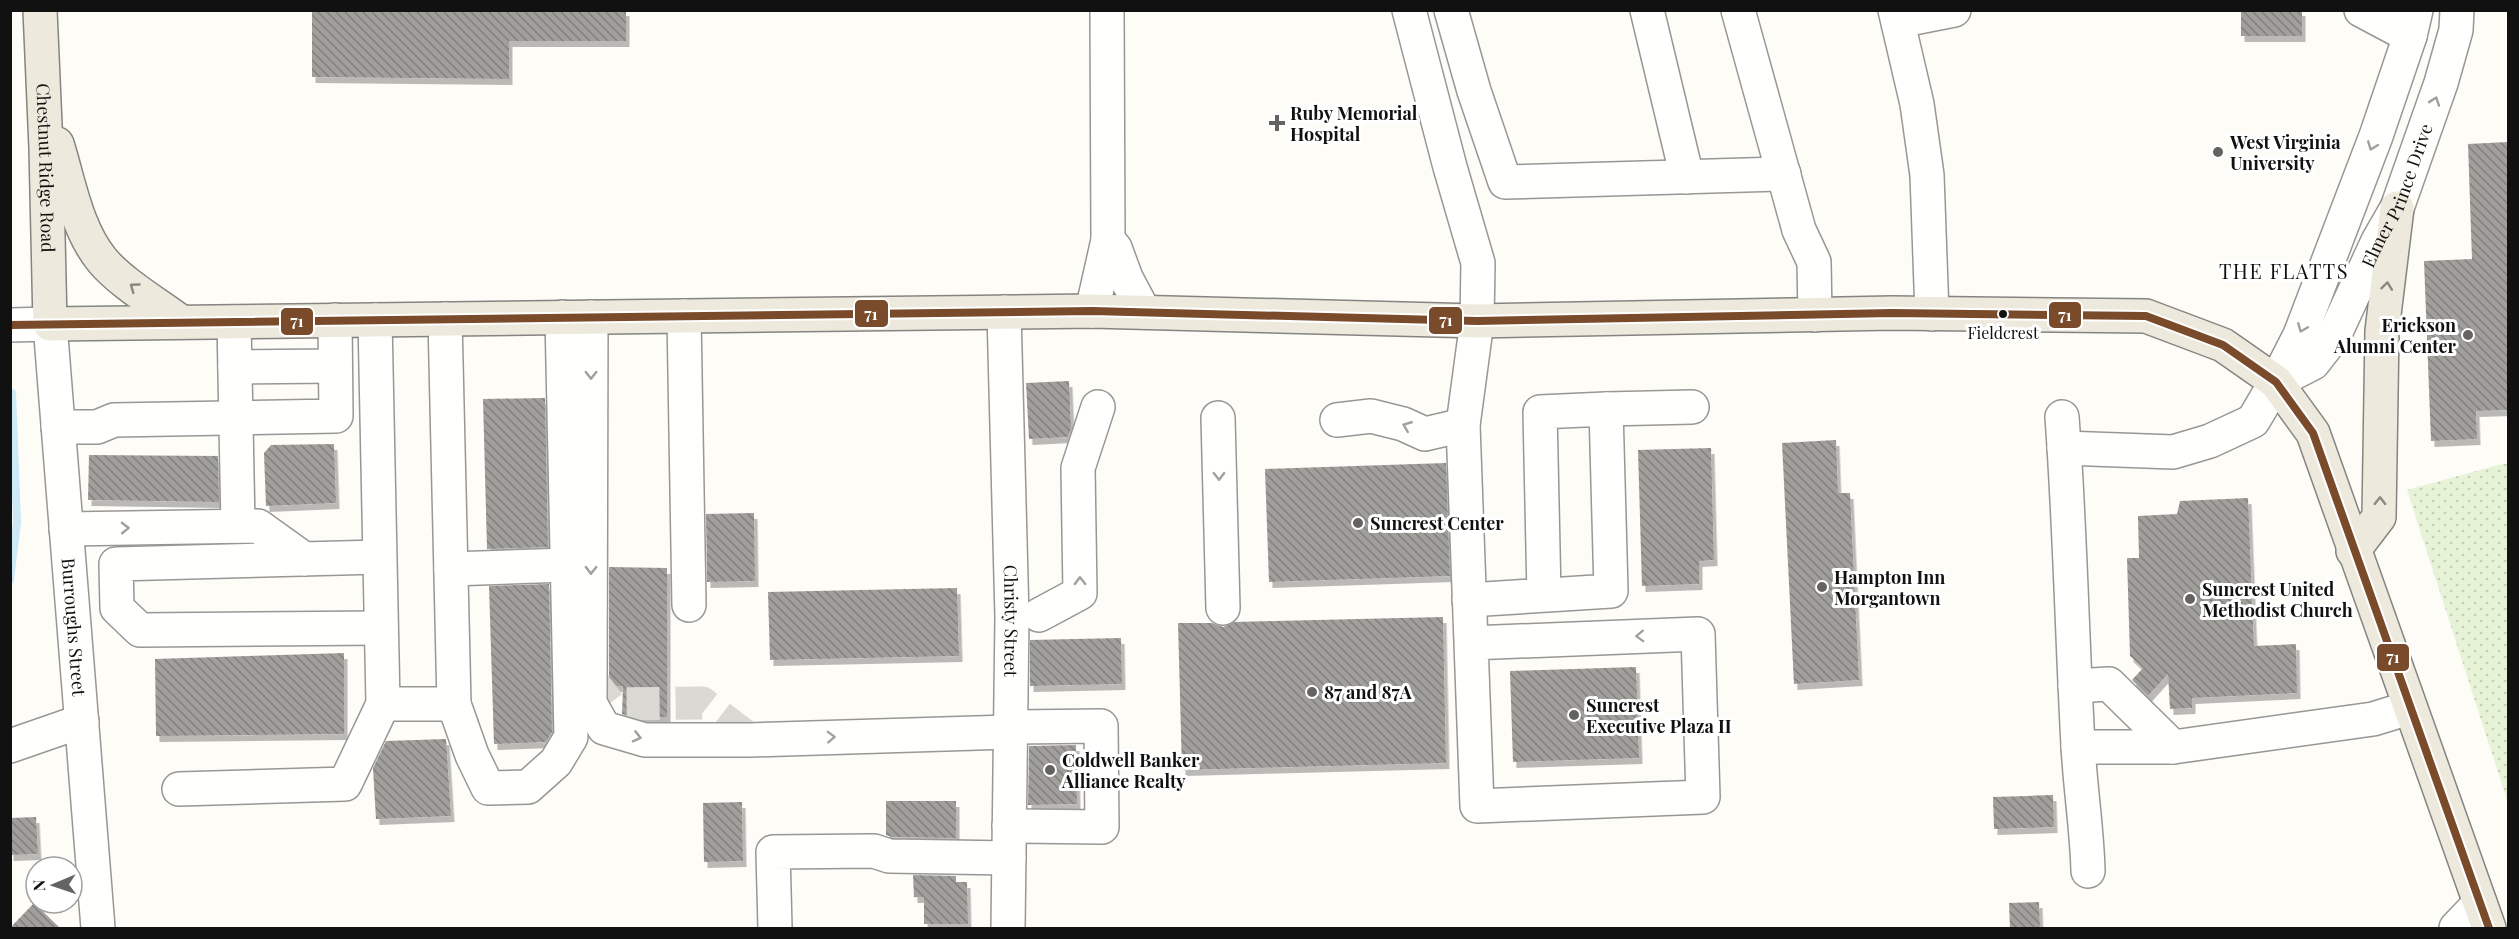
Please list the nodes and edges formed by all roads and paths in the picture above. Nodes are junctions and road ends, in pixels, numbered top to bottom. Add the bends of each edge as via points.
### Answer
1 (40, 10) edge
2 (1107, 10) edge
3 (1408, 10) edge
4 (1451, 10) edge
5 (1647, 10) edge
6 (1738, 10) edge
7 (1954, 10) edge
8 (2361, 10) edge
9 (2457, 10) edge
10 (1897, 16) edge
11 (2413, 23) edge
12 (45, 106) junction
13 (1784, 174) junction
14 (1687, 177) junction
15 (2397, 208) junction
16 (1108, 240) junction
17 (1092, 311) junction
18 (1004, 312) junction
19 (1144, 312) junction
20 (1932, 314) junction
21 (1815, 315) junction
22 (684, 316) junction
23 (576, 317) junction
24 (445, 319) junction
25 (335, 320) junction
26 (375, 320) junction
27 (1477, 321) junction
28 (182, 322) junction
29 (234, 322) junction
30 (50, 324) junction
31 (10, 325) edge
32 (335, 366) junction
33 (235, 367) junction
34 (2276, 382) junction
35 (1692, 406) dead end
36 (1098, 407) dead end
37 (1606, 409) junction
38 (246, 417) junction
39 (1218, 418) dead end
40 (1337, 420) dead end
41 (1463, 425) junction
42 (58, 427) junction
43 (248, 526) junction
44 (66, 529) junction
45 (2353, 551) junction
46 (380, 557) junction
47 (304, 559) junction
48 (567, 565) junction
49 (451, 569) junction
50 (1544, 595) junction
51 (1469, 600) junction
52 (689, 605) dead end
53 (1222, 608) dead end
54 (1039, 615) dead end
55 (381, 628) junction
56 (1471, 643) junction
57 (2075, 686) junction
58 (382, 704) junction
59 (454, 704) junction
60 (2409, 708) junction
61 (82, 721) junction
62 (1010, 730) junction
63 (10, 746) edge
64 (2078, 747) junction
65 (2173, 747) junction
66 (179, 789) dead end
67 (1009, 842) junction
68 (2088, 872) dead end
69 (2484, 916) edge
70 (98, 928) edge
71 (775, 928) edge
72 (1008, 928) edge
73 (2456, 928) edge

1 - 12 main road, Chestnut Ridge Road
2 - 16 street
3 - 27 street via 1478,263
4 - 14 street via 1505,182
5 - 14 street
6 - 13 street
7 - 10 street
8 - 11 street
15 -> 9 street, Elmer Prince Drive via 2441,83 2456,30
10 - 20 street via 1917,104 1927,175
11 -> 34 street, Elmer Prince Drive via 2376,136 2300,334
28 -> 12 main road via 102,261 85,234
12 - 30 main road, Chestnut Ridge Road
13 - 14 street
13 - 21 street via 1799,230 1814,262
15 - 34 street, Elmer Prince Drive via 2334,336 2313,363
45 -> 15 main road via 2379,517 2382,331
16 - 17 street
16 - 19 street
17 - 18 main road
17 - 19 main road
18 - 22 main road
18 - 62 street, Christy Street via 1012,617
19 - 27 main road
20 - 21 main road
20 - 34 main road via 2146,316 2223,345
21 - 27 main road
22 - 23 main road
22 - 52 street
23 - 24 main road
23 - 48 street
23 -> 62 street via 590,703 604,728 645,740
24 - 26 main road
24 - 49 street
25 - 26 main road
25 - 29 main road
25 - 32 street
26 - 46 street
27 - 41 street
28 - 29 main road
28 - 30 main road
29 - 33 street
30 - 31 street
30 - 42 street, Burroughs Street
32 - 33 street
32 - 38 street via 336,416
33 - 38 street
34 - 45 main road via 2313,433
34 - 57 street via 2253,421 2210,441 2173,452 2063,433
35 - 37 street
54 -> 36 street via 1080,592 1078,468
37 - 50 street via 1540,412
37 - 50 street via 1611,591
38 - 42 street via 114,420 97,427
38 - 43 street via 225,426 225,505
39 -> 53 street
41 -> 40 street via 1425,434 1371,416
41 - 51 street
42 - 44 street, Burroughs Street
44 -> 43 street
43 - 47 street
44 - 61 street, Burroughs Street
45 - 60 main road
46 - 47 street
46 - 55 street
47 - 55 street via 117,564 117,608 140,630
48 - 49 street
48 - 59 street via 571,737 556,762 528,787 488,788
49 - 59 street
50 - 51 street
51 - 56 street
55 - 58 street
56 -> 56 street via 1460,721 1477,806 1703,797 1698,634
57 - 64 street
57 - 65 street via 2109,684
58 - 59 street
58 - 66 street via 345,784
60 - 65 street via 2373,719
60 - 69 main road
61 - 63 street
61 - 70 street, Burroughs Street
62 - 67 street, Christy Street
62 - 67 street via 1101,726 1102,827
64 - 65 street
64 - 68 street
67 - 71 street via 889,856 874,851 773,852
67 - 72 street, Christy Street
69 - 73 street

